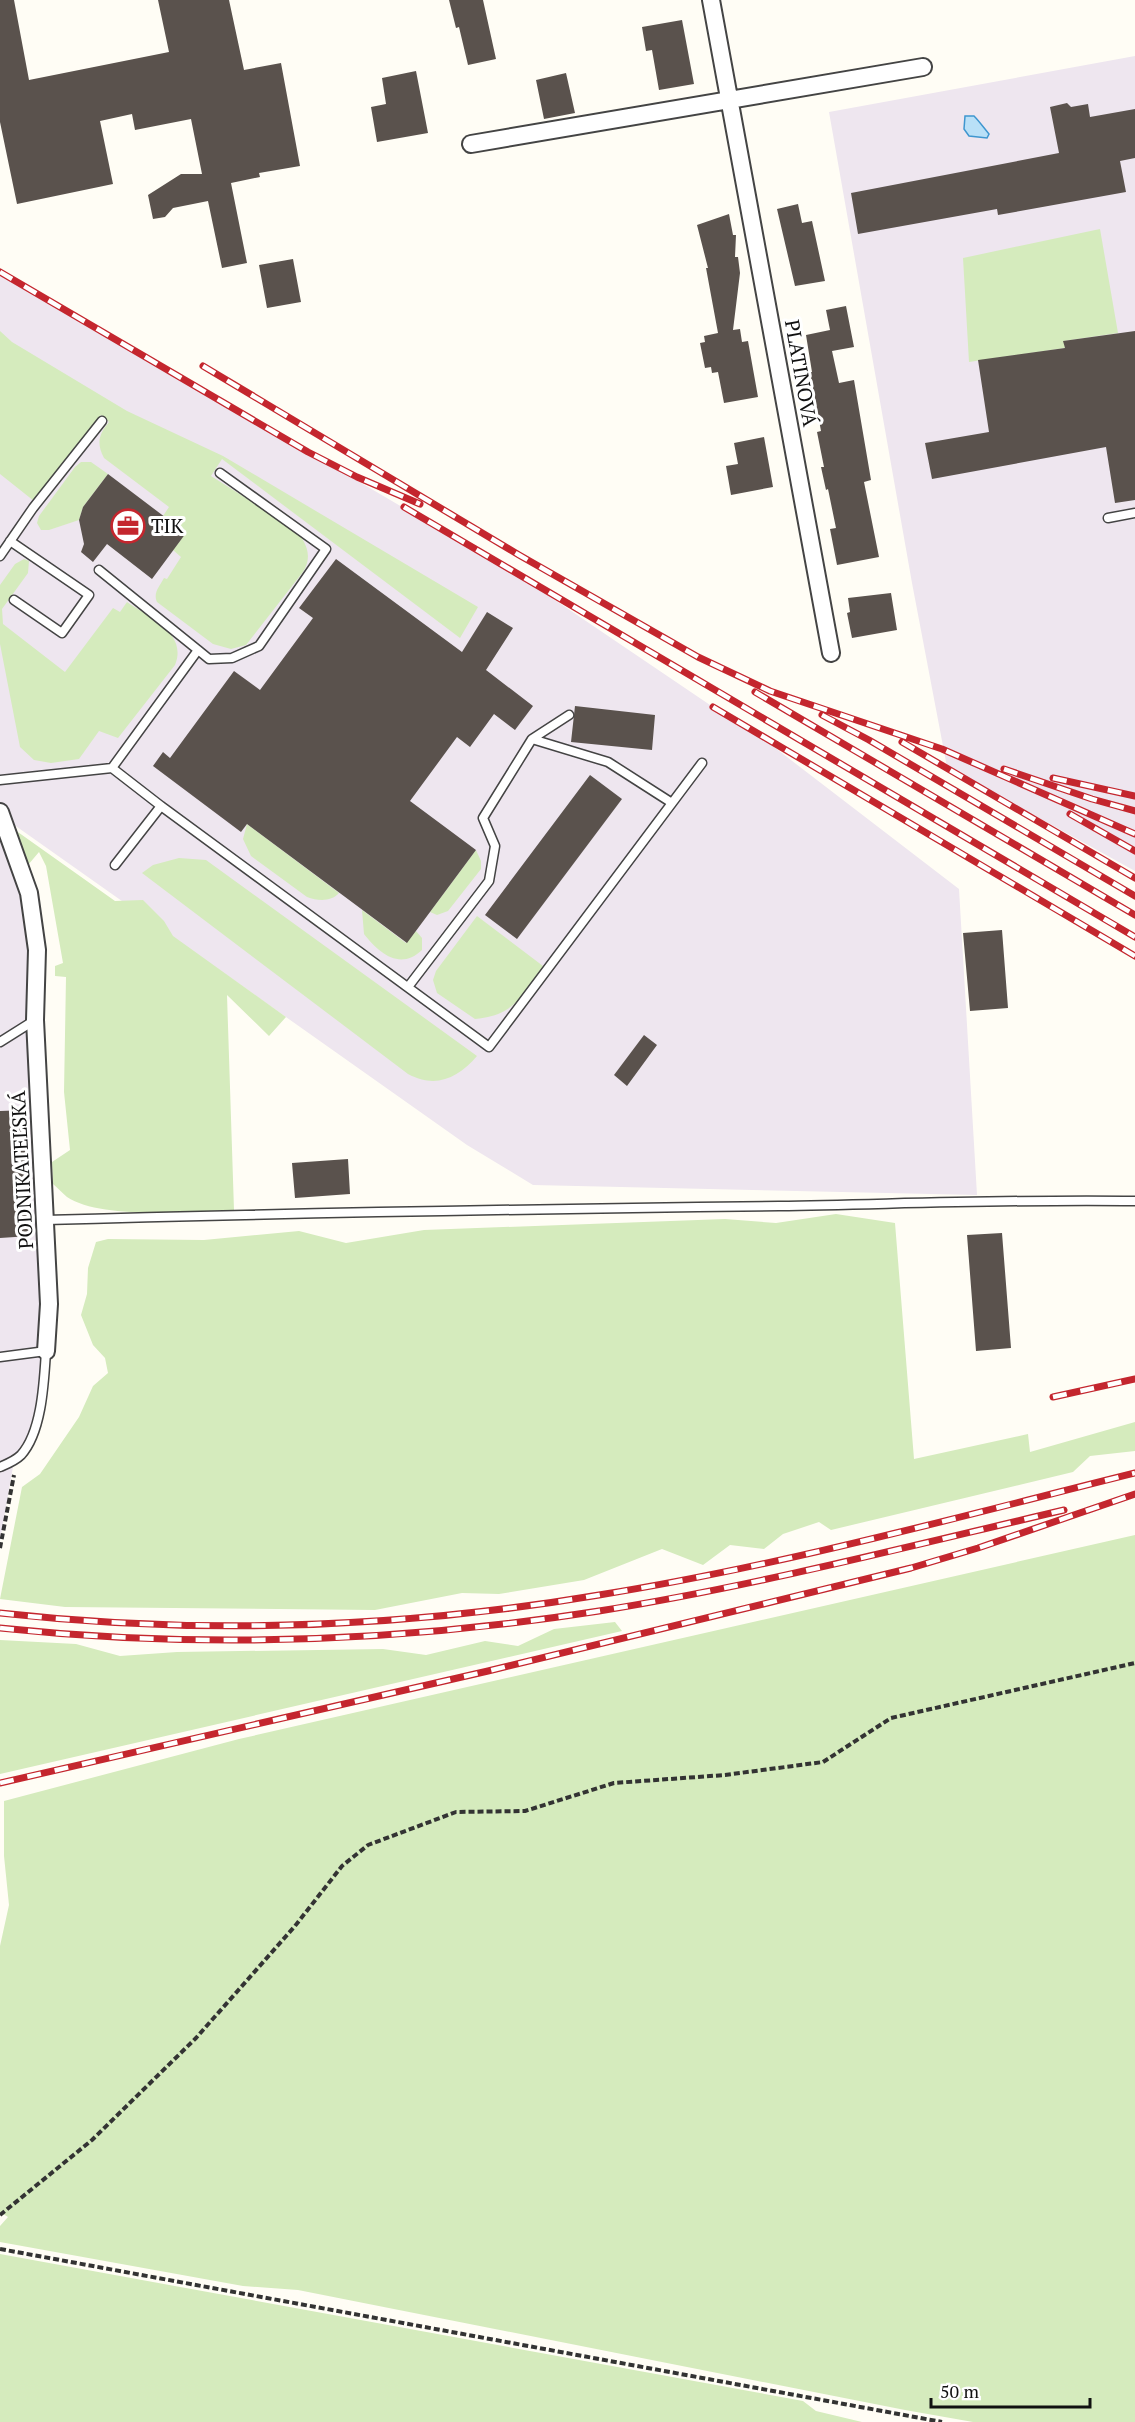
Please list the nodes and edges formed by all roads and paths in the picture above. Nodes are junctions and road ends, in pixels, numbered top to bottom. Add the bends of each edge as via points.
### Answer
1 (711, 0) edge
2 (923, 67) dead end
3 (729, 100) junction
4 (471, 144) dead end
5 (102, 422) dead end
6 (220, 473) dead end
7 (1135, 513) edge
8 (1108, 518) dead end
9 (10, 542) junction
10 (0, 556) edge
11 (99, 570) dead end
12 (14, 600) dead end
13 (198, 650) junction
14 (831, 653) dead end
15 (569, 715) dead end
16 (532, 739) junction
17 (702, 764) dead end
18 (112, 768) junction
19 (0, 780) edge
20 (672, 803) junction
21 (161, 806) junction
22 (0, 812) edge
23 (115, 865) dead end
24 (408, 987) junction
25 (35, 1020) junction
26 (0, 1042) edge
27 (1135, 1201) edge
28 (45, 1220) junction
29 (46, 1351) junction
30 (0, 1357) edge
31 (14, 1461) junction
32 (0, 1467) edge
33 (0, 1548) edge
34 (1135, 1663) edge
35 (0, 2215) edge
36 (0, 2249) edge
37 (942, 2422) edge

1 - 3 street, PLATINOVÁ
2 - 3 street
3 - 4 street
3 - 14 street, PLATINOVÁ
5 - 9 lane
6 - 13 lane via 326,549 259,646 232,658 209,659
7 - 8 lane
9 - 10 lane
9 - 12 lane via 89,595 62,633
11 - 13 lane
13 - 18 lane
15 - 16 lane
16 - 20 lane via 608,762
16 - 24 lane via 483,818 495,846 489,881
17 - 20 lane
18 - 19 lane
18 - 21 lane
20 - 24 lane via 489,1047
21 - 23 lane
21 - 24 lane
22 - 25 street, PODNIKATEĽSKÁ via 29,893 37,950
25 - 26 lane
25 - 28 street, PODNIKATEĽSKÁ
27 - 28 lane via 1042,1199
28 - 29 street, PODNIKATEĽSKÁ via 49,1304
29 - 30 lane
29 - 31 lane via 35,1432
31 - 32 lane
31 - 33 path
34 - 35 path via 891,1718 823,1762 725,1775 614,1783 525,1811 456,1812 368,1845 342,1866 196,2038 92,2140
36 - 37 path

